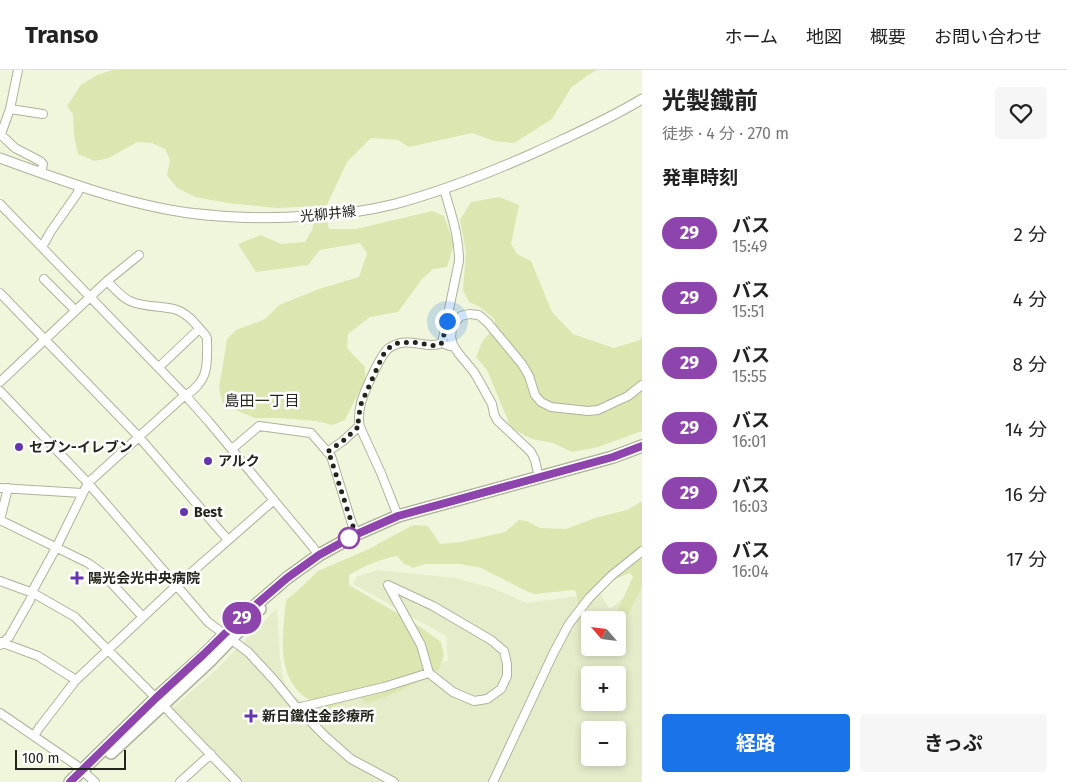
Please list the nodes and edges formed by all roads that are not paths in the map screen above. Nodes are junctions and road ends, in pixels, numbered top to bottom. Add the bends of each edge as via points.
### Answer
1 (18, 70) edge
2 (642, 99) edge
3 (10, 109) junction
4 (43, 114) dead end
5 (1, 134) edge
6 (0, 158) edge
7 (40, 173) junction
8 (80, 186) junction
9 (444, 189) junction
10 (0, 204) edge
11 (42, 247) junction
12 (138, 255) dead end
13 (44, 279) dead end
14 (107, 281) junction
15 (0, 292) edge
16 (90, 296) junction
17 (75, 310) junction
18 (199, 329) junction
19 (44, 339) junction
20 (442, 343) junction
21 (453, 345) junction
22 (159, 368) junction
23 (0, 382) edge
24 (642, 385) edge
25 (0, 391) edge
26 (185, 395) junction
27 (360, 426) junction
28 (139, 437) junction
29 (642, 446) edge
30 (232, 449) junction
31 (327, 452) junction
32 (539, 478) junction
33 (88, 483) junction
34 (4, 488) edge
35 (82, 493) junction
36 (274, 500) junction
37 (398, 516) junction
38 (0, 520) edge
39 (357, 534) junction
40 (228, 540) junction
41 (56, 548) junction
42 (642, 551) edge
43 (319, 555) junction
44 (0, 581) edge
45 (176, 586) junction
46 (33, 594) junction
47 (143, 617) junction
48 (228, 637) junction
49 (0, 643) edge
50 (108, 650) junction
51 (429, 673) junction
52 (76, 680) junction
53 (159, 702) junction
54 (297, 708) junction
55 (0, 713) edge
56 (34, 736) junction
57 (211, 754) junction
58 (81, 778) edge
59 (180, 782) edge
60 (237, 782) edge
61 (394, 782) edge
62 (493, 782) edge

1 - 3 street
2 - 9 main road, 光柳井線 via 525,156
3 - 4 street
3 - 5 street
5 - 7 street via 15,148 43,164
6 - 7 main road, 光柳井線
7 - 8 main road, 光柳井線
8 - 9 main road, 光柳井線 via 133,201 234,218 341,214 394,204
8 - 11 street via 78,194
9 - 20 street via 456,229 459,260
10 - 11 street
11 - 16 street
12 - 14 street
13 - 17 street
14 - 16 street
14 - 18 street via 129,301 177,310
15 - 19 street
16 - 17 street
16 - 22 street
17 - 19 street
18 - 22 street
18 - 26 street via 208,340 205,372 200,382
19 - 23 street
19 - 28 street
20 - 21 street
20 - 27 street via 436,346 398,343 390,347 383,355 361,404
21 - 24 street via 450,337 456,321 461,316 479,315 522,364 535,396 551,407 598,410 628,396
21 - 32 street via 474,372 497,420 530,452
22 - 26 street
25 - 33 street
26 - 28 street
26 - 30 street
27 - 31 street
27 - 37 street
28 - 33 street
28 - 40 street
29 - 32 highway
30 - 31 street via 259,426 311,433
30 - 36 street
31 - 39 street
32 - 37 highway
33 - 35 street
33 - 45 street
34 - 35 street
34 - 38 street
35 - 41 street
36 - 40 street
36 - 43 street
37 - 39 highway
38 - 41 street
39 - 43 highway
40 - 45 street
41 - 46 street
41 - 47 street via 88,563 102,574
42 - 62 street via 589,598 569,624
43 - 48 highway via 287,578
44 - 46 street
45 - 47 street
45 - 48 street via 208,622
46 - 49 street via 9,637
46 - 50 street via 75,617
47 - 50 street
48 - 53 highway
48 - 54 street via 248,652
49 - 52 street via 38,656
50 - 52 street
50 - 53 street
51 - 51 street via 421,645 388,585 433,606 491,640 504,651 507,664 501,688 487,699 474,700 453,692
51 - 54 street
52 - 56 street
53 - 57 street
53 - 58 highway
54 - 61 street via 351,759
55 - 56 street
56 - 58 street
57 - 59 street
57 - 60 street

